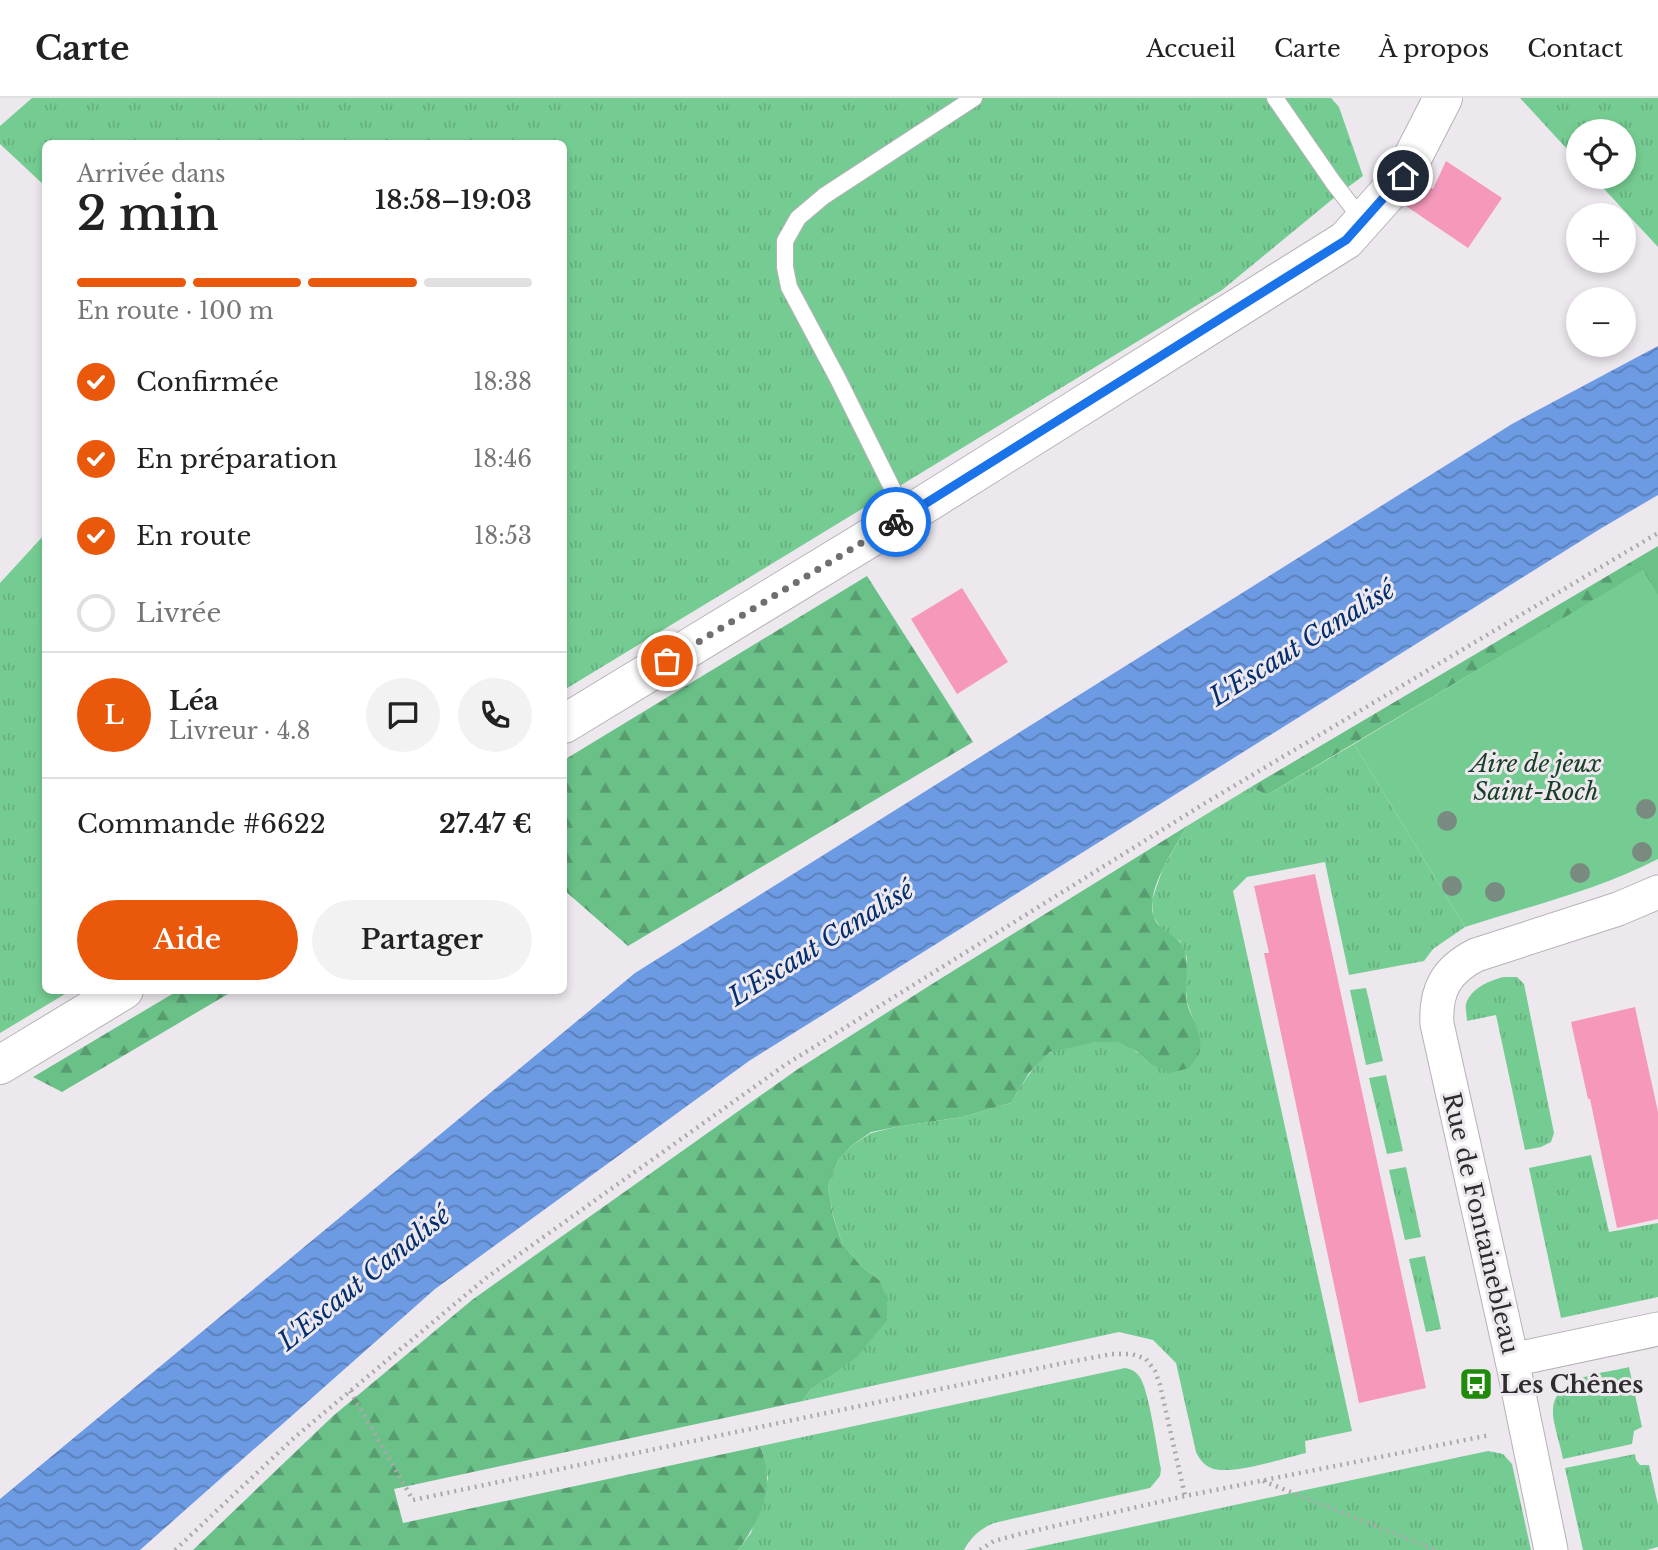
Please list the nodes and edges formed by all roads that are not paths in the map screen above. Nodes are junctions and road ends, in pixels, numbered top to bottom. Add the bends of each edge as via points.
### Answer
1 (974, 98) edge
2 (1275, 98) edge
3 (1443, 98) edge
4 (1363, 221) junction
5 (906, 516) junction
6 (567, 722) edge
7 (1658, 892) edge
8 (117, 994) edge
9 (0, 1065) edge
10 (1658, 1329) edge
11 (1512, 1360) junction
12 (1551, 1550) edge

1 - 5 lane via 824,196 798,218 785,241 789,288
2 - 4 lane
3 - 4 street via 1403,176
4 - 5 street via 1346,240
5 - 6 street
7 - 11 street, Rue de Fontainebleau via 1476,955 1452,971 1440,990 1437,1024
8 - 9 street
10 - 11 street
11 - 12 street, Rue de Fontainebleau

